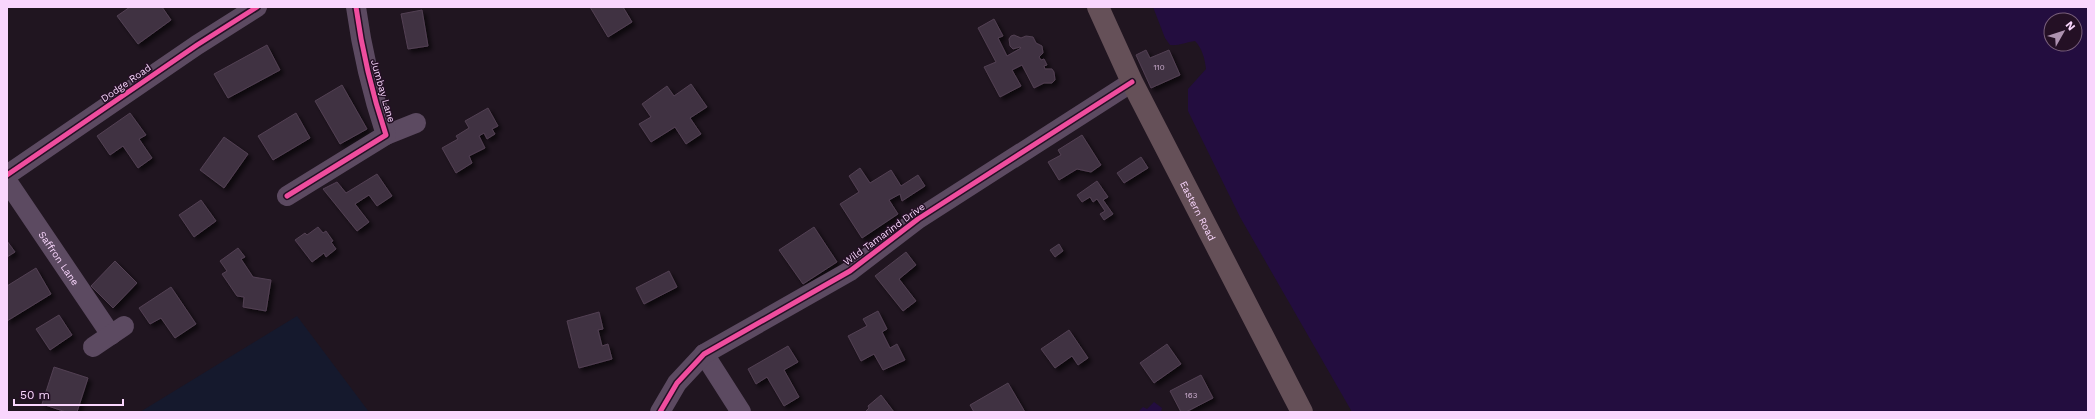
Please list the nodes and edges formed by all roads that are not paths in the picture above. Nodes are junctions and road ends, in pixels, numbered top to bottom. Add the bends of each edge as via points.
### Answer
1 (256, 7) edge
2 (356, 7) edge
3 (1098, 7) edge
4 (1132, 82) junction
5 (416, 123) dead end
6 (386, 135) junction
7 (7, 175) edge
8 (7, 181) edge
9 (287, 196) dead end
10 (93, 347) dead end
11 (704, 354) junction
12 (660, 412) edge
13 (741, 412) edge
14 (1302, 412) edge

1 - 7 street, Dodge Road via 196,45
2 - 6 street, Jumbay Lane via 361,46 372,93
3 - 4 highway, Eastern Road
4 - 11 street, Wild Tamarind Drive via 918,219 850,271
4 - 14 highway, Eastern Road
5 - 6 street
6 - 9 street, Jumbay Lane
8 - 10 street, Saffron Lane via 118,331
11 - 12 street, Wild Tamarind Drive via 677,383
11 - 13 street

